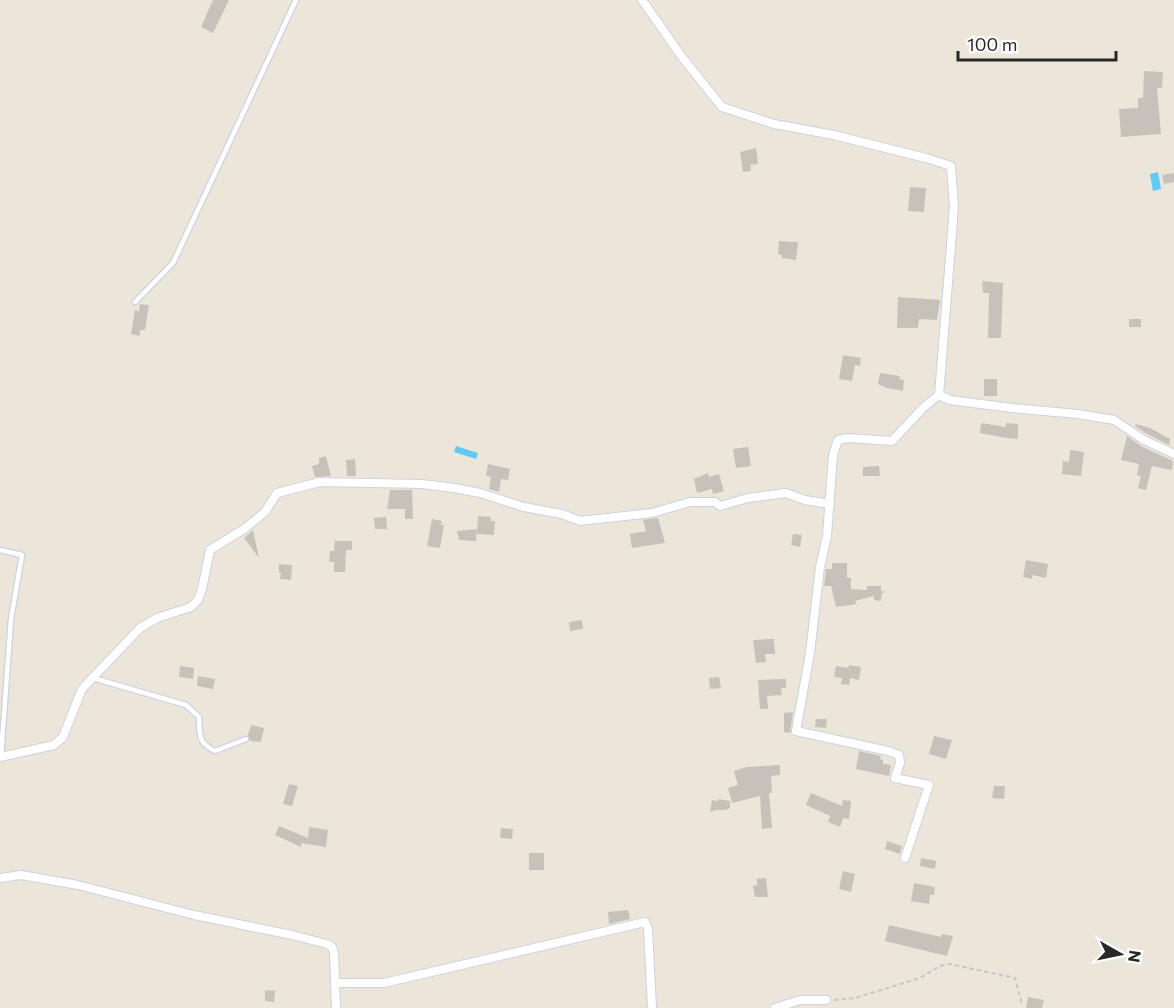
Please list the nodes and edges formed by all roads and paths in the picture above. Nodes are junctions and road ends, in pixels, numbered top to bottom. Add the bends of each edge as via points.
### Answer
1 (296, 0) edge
2 (642, 0) edge
3 (135, 302) dead end
4 (939, 395) junction
5 (1174, 454) edge
6 (830, 504) junction
7 (0, 550) edge
8 (92, 678) junction
9 (246, 739) dead end
10 (1, 757) edge
11 (905, 858) dead end
12 (0, 878) edge
13 (335, 983) junction
14 (826, 1000) joint
15 (1022, 1004) dead end
16 (336, 1008) edge
17 (652, 1008) edge
18 (775, 1008) edge

1 - 3 lane via 173,263
2 - 4 street via 722,107 774,124 844,137 951,166 954,207
4 - 5 street via 950,400 1114,420
4 - 6 street via 892,441 838,440 833,454
6 - 8 street via 786,493 720,506 715,502 690,502 652,513 580,521 480,493 422,484 320,482 299,486 277,493 265,512 210,550 202,589 191,607 140,628
6 - 11 street via 796,730 899,755 896,778 929,785
7 - 10 lane via 22,555 11,620
8 - 9 lane via 186,705 199,717 200,738 215,751
8 - 10 street via 82,689 63,737 54,745
12 - 13 street via 21,875 78,885 327,944 334,953
13 - 16 street
13 - 17 street via 384,982 645,922
14 - 15 path via 855,998 920,978 950,964 1015,978
14 - 18 street via 800,1000

